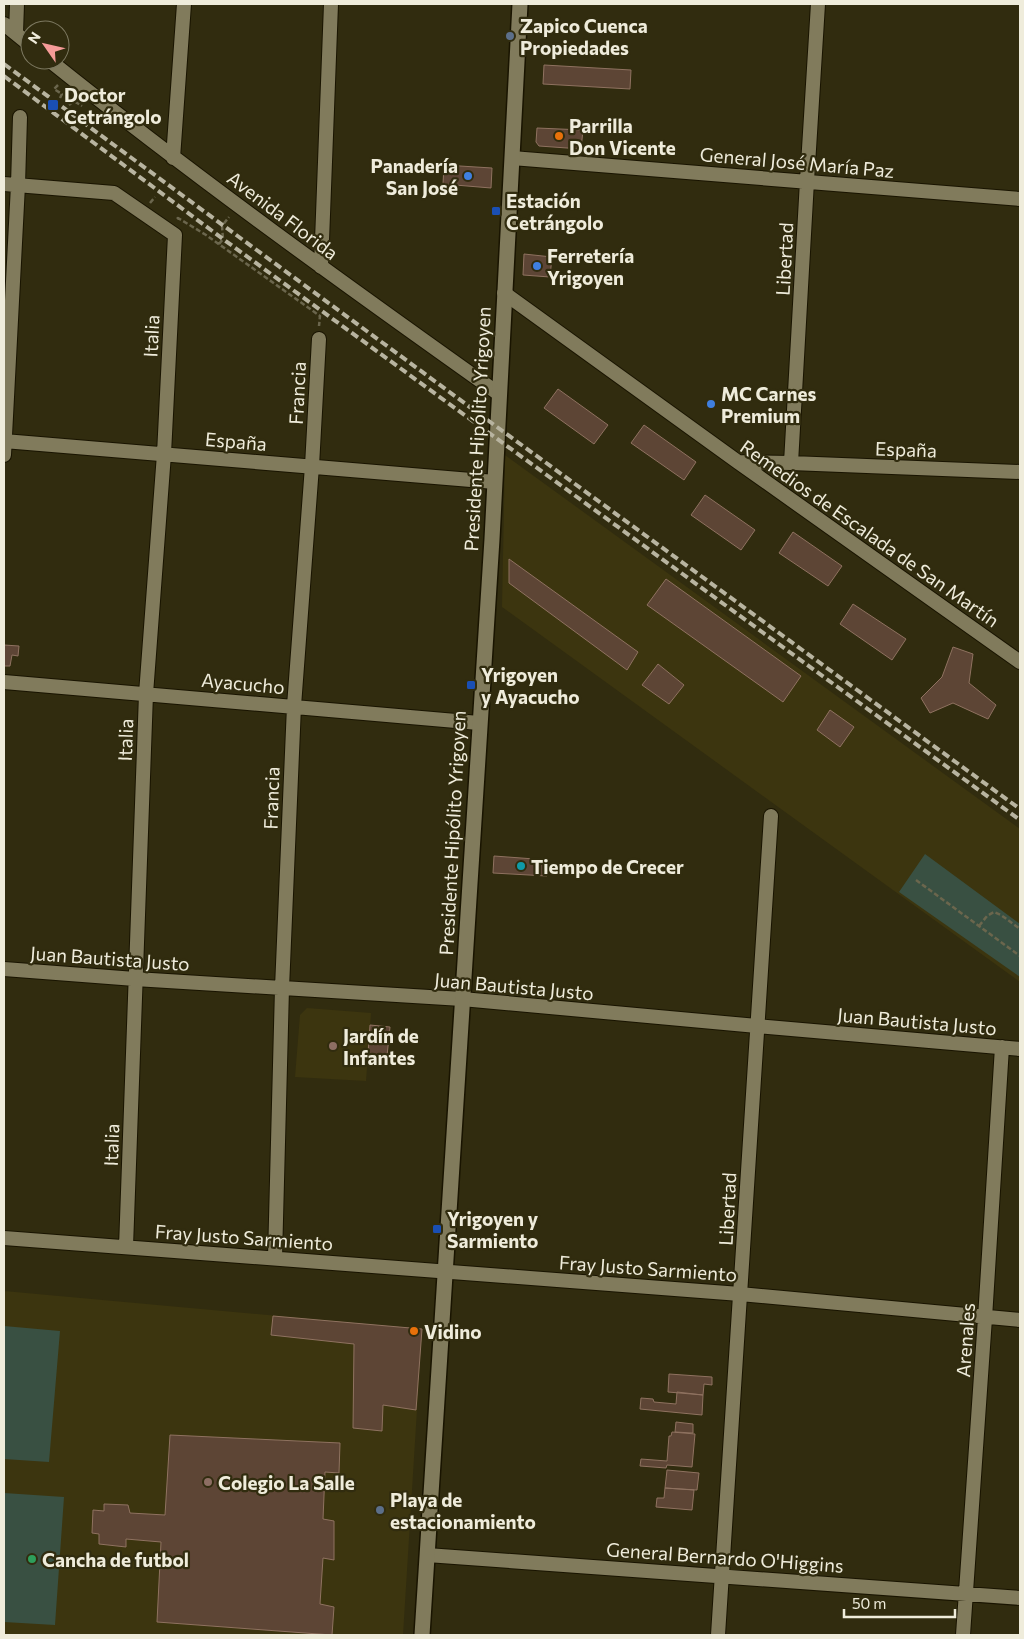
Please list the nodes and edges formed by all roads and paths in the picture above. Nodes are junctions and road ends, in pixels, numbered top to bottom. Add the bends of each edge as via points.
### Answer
1 (17, 4) edge
2 (184, 4) edge
3 (331, 4) edge
4 (520, 4) edge
5 (818, 4) edge
6 (4, 24) edge
7 (16, 33) junction
8 (20, 36) edge
9 (62, 70) edge
10 (54, 89) dead end
11 (60, 98) dead end
12 (74, 101) dead end
13 (69, 105) dead end
14 (20, 117) dead end
15 (173, 158) junction
16 (512, 158) junction
17 (807, 181) junction
18 (4, 184) edge
19 (18, 185) junction
20 (1020, 199) edge
21 (238, 204) junction
22 (175, 229) junction
23 (219, 244) junction
24 (320, 267) junction
25 (504, 293) junction
26 (319, 339) joint
27 (499, 394) junction
28 (4, 441) edge
29 (164, 454) junction
30 (4, 455) edge
31 (738, 462) junction
32 (791, 463) junction
33 (312, 466) junction
34 (1020, 472) edge
35 (495, 482) junction
36 (1020, 662) edge
37 (4, 682) edge
38 (146, 694) junction
39 (294, 706) junction
40 (479, 723) junction
41 (772, 816) dead end
42 (916, 880) dead end
43 (979, 926) junction
44 (1020, 929) edge
45 (1020, 956) edge
46 (4, 969) edge
47 (135, 979) junction
48 (282, 988) junction
49 (462, 999) junction
50 (757, 1026) junction
51 (1002, 1047) junction
52 (1020, 1048) edge
53 (4, 1238) edge
54 (126, 1247) junction
55 (275, 1258) junction
56 (445, 1271) junction
57 (740, 1294) junction
58 (985, 1318) junction
59 (1020, 1320) edge
60 (427, 1555) junction
61 (722, 1576) junction
62 (966, 1594) junction
63 (1020, 1598) edge
64 (422, 1635) edge
65 (718, 1635) edge
66 (963, 1635) edge

1 - 7 street
2 - 15 street
3 - 24 street
4 - 16 street, Presidente Hipólito Yrigoyen
5 - 17 street, Libertad
6 - 7 street
7 - 8 street
9 - 15 street, Avenida Florida
10 - 11 path via 62,94
12 - 13 path
14 - 19 street
15 - 21 street, Avenida Florida
16 - 17 street, General José María Paz
16 - 25 street, Presidente Hipólito Yrigoyen
17 - 20 street, General José María Paz
17 - 32 street, Libertad
18 - 19 street
19 - 22 street via 114,194
19 - 28 street
21 - 23 path via 222,226 223,239
21 - 24 street, Avenida Florida
22 - 23 path via 178,218
22 - 29 street, Italia
23 - 26 path via 320,316
24 - 27 street, Avenida Florida
25 - 27 street, Presidente Hipólito Yrigoyen
25 - 31 street, Remedios de Escalada de San Martín
26 - 33 street, Francia
27 - 35 street, Presidente Hipólito Yrigoyen
28 - 29 street, España
28 - 30 street
29 - 33 street, España
29 - 38 street, Italia
31 - 32 street
31 - 36 street, Remedios de Escalada de San Martín
32 - 34 street, España
33 - 35 street, España
33 - 39 street, Francia
35 - 40 street, Presidente Hipólito Yrigoyen
37 - 38 street, Ayacucho
38 - 39 street, Ayacucho
38 - 47 street, Italia
39 - 40 street, Ayacucho
39 - 48 street, Francia
40 - 49 street, Presidente Hipólito Yrigoyen
41 - 50 street, Libertad
42 - 43 path
43 - 44 path via 994,912
43 - 45 path
46 - 47 street, Juan Bautista Justo
47 - 48 street, Juan Bautista Justo
47 - 54 street, Italia
48 - 49 street, Juan Bautista Justo
48 - 55 street, Francia
49 - 50 street, Juan Bautista Justo
49 - 56 street, Presidente Hipólito Yrigoyen
50 - 51 street, Juan Bautista Justo
50 - 57 street, Libertad
51 - 52 street, Juan Bautista Justo
51 - 58 street, Arenales
53 - 54 street, Fray Justo Sarmiento
54 - 55 street, Fray Justo Sarmiento
55 - 56 street, Fray Justo Sarmiento
56 - 57 street, Fray Justo Sarmiento
56 - 60 street, Presidente Hipólito Yrigoyen
57 - 58 street, Fray Justo Sarmiento
57 - 61 street, Libertad
58 - 59 street, Fray Justo Sarmiento
58 - 62 street, Arenales
60 - 61 street, General Bernardo O'Higgins
60 - 64 street, Presidente Hipólito Yrigoyen
61 - 62 street, General Bernardo O'Higgins
61 - 65 street, Libertad
62 - 63 street, General Bernardo O'Higgins
62 - 66 street, Arenales

